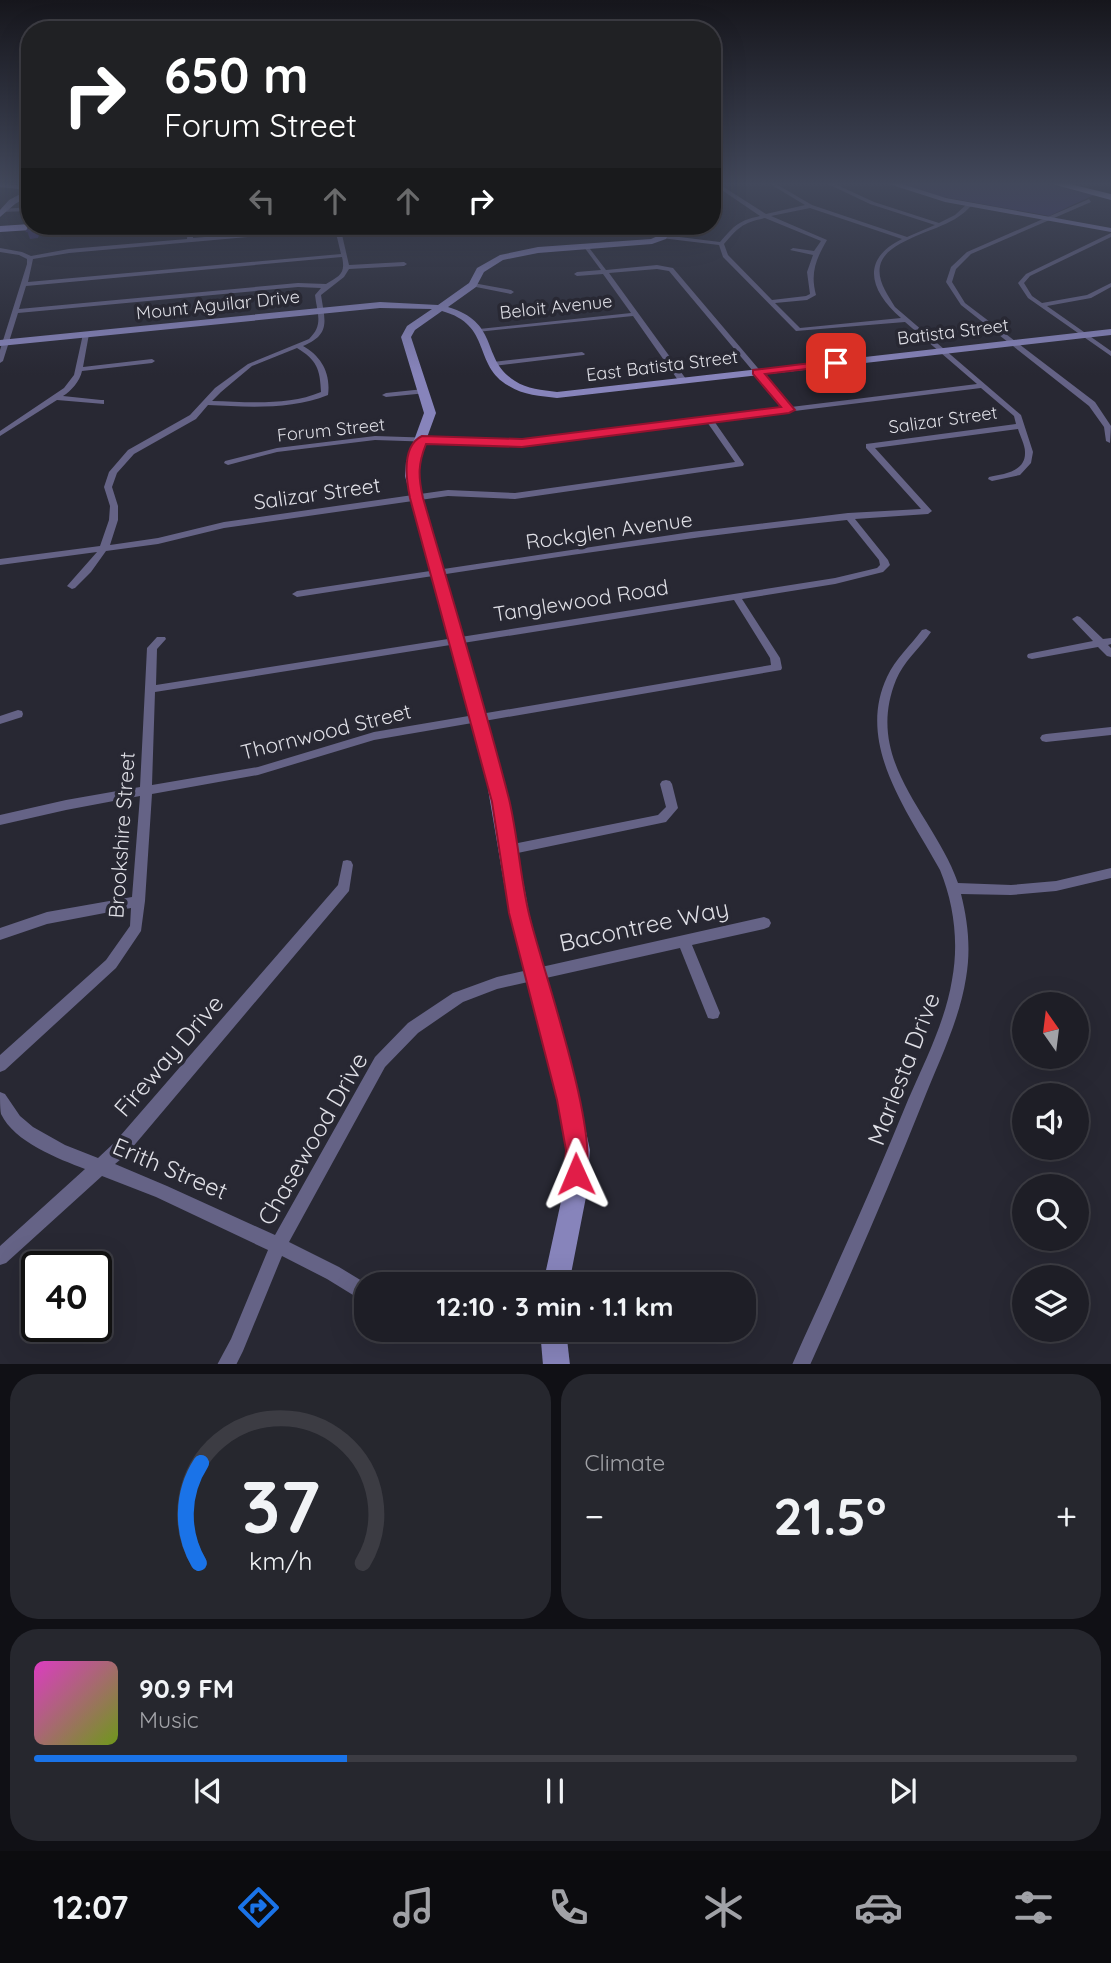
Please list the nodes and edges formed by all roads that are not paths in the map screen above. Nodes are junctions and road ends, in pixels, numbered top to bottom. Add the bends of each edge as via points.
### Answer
1 (587, 247) edge
2 (106, 248) edge
3 (343, 248) edge
4 (578, 248) edge
5 (722, 248) edge
6 (818, 248) edge
7 (892, 248) edge
8 (981, 248) edge
9 (1085, 248) edge
10 (0, 250) edge
11 (793, 250) dead end
12 (814, 253) junction
13 (345, 255) junction
14 (30, 258) junction
15 (404, 264) dead end
16 (348, 267) junction
17 (605, 271) junction
18 (577, 274) dead end
19 (24, 284) junction
20 (473, 285) junction
21 (1111, 285) edge
22 (325, 286) junction
23 (511, 292) dead end
24 (769, 302) junction
25 (1041, 305) junction
26 (439, 308) junction
27 (320, 311) junction
28 (15, 312) junction
29 (635, 314) junction
30 (905, 320) junction
31 (479, 331) junction
32 (1111, 332) edge
33 (86, 334) junction
34 (1084, 335) junction
35 (3, 343) edge
36 (1013, 343) junction
37 (298, 346) junction
38 (941, 351) junction
39 (582, 354) dead end
40 (1111, 354) edge
41 (0, 361) edge
42 (152, 361) dead end
43 (493, 364) junction
44 (80, 369) junction
45 (757, 372) junction
46 (683, 381) junction
47 (981, 386) junction
48 (424, 391) junction
49 (386, 396) dead end
50 (58, 398) junction
51 (101, 402) dead end
52 (208, 403) junction
53 (789, 410) junction
54 (709, 419) junction
55 (1020, 426) junction
56 (0, 434) edge
57 (422, 440) junction
58 (1110, 442) edge
59 (228, 463) dead end
60 (992, 479) dead end
61 (417, 498) junction
62 (928, 511) joint
63 (848, 516) junction
64 (104, 549) junction
65 (0, 562) edge
66 (439, 573) junction
67 (72, 586) dead end
68 (297, 594) dead end
69 (736, 596) junction
70 (1077, 619) dead end
71 (926, 632) dead end
72 (161, 639) dead end
73 (458, 640) junction
74 (1106, 642) edge
75 (1111, 654) edge
76 (1032, 656) dead end
77 (151, 689) junction
78 (18, 714) dead end
79 (479, 718) junction
80 (0, 720) edge
81 (1111, 731) edge
82 (1046, 738) dead end
83 (666, 784) dead end
84 (146, 791) junction
85 (0, 820) edge
86 (508, 850) junction
87 (347, 865) dead end
88 (1111, 873) edge
89 (952, 888) junction
90 (139, 901) junction
91 (764, 923) dead end
92 (0, 934) edge
93 (684, 941) junction
94 (534, 974) junction
95 (713, 1013) dead end
96 (0, 1065) edge
97 (0, 1099) edge
98 (103, 1166) junction
99 (278, 1246) junction
100 (0, 1257) edge
101 (558, 1272) edge
102 (354, 1285) edge
103 (554, 1342) edge
104 (226, 1364) edge
105 (557, 1364) edge
106 (801, 1364) edge

1 - 17 street
2 - 14 street
3 - 13 street
4 - 20 street via 505,256 484,267
5 - 24 street
6 - 12 street
7 - 30 street via 876,272 883,296
8 - 36 street via 953,268 951,289
9 - 25 street via 1024,278 1024,291
10 - 14 street
11 - 12 street
12 - 24 street via 808,268 813,295
13 - 16 street
13 - 19 street
14 - 19 street
15 - 16 street
16 - 22 street via 343,276
17 - 18 street
17 - 29 street
17 - 45 street via 671,269
19 - 28 street
20 - 23 street
20 - 26 street
21 - 25 street via 1089,297
22 - 27 street via 318,295
22 - 28 street
24 - 30 street via 794,328 805,330
25 - 34 street
26 - 27 street, Mount Aguilar Drive via 395,304
26 - 31 street via 461,316
26 - 48 street via 406,337
27 - 33 street, Mount Aguilar Drive
27 - 37 street via 319,333
28 - 35 street
29 - 31 street, Beloit Avenue
29 - 46 street
30 - 38 street
31 - 43 street
32 - 34 street, Batista Street
33 - 35 street, Mount Aguilar Drive
33 - 44 street
34 - 36 street, Batista Street
34 - 40 street
35 - 41 street
36 - 38 street, Batista Street
36 - 58 street via 1092,404 1108,427
37 - 52 street via 250,365
37 - 52 street via 320,361 325,391 313,399
38 - 45 street, Batista Street
38 - 47 street
39 - 43 street
42 - 44 street
43 - 46 street, East Batista Street via 518,388 535,393 572,394
44 - 50 street
45 - 46 street, East Batista Street
45 - 53 street
47 - 53 street, Forum Street
47 - 55 street via 1011,409
48 - 49 street
48 - 57 street via 430,413
50 - 51 street
50 - 56 street
52 - 64 street via 180,426 131,452 114,472 108,487 114,509
53 - 54 street, Forum Street
54 - 57 street, Forum Street via 522,443
54 - 61 street, Salizar Street via 740,464 515,496
55 - 60 street via 1029,452 1027,463 1017,473
55 - 62 street, Salizar Street via 869,446
57 - 59 street, Forum Street via 375,438 277,450
57 - 61 street via 411,469
61 - 64 street, Salizar Street via 225,524
61 - 66 street
62 - 63 street, Rockglen Avenue
63 - 66 street, Rockglen Avenue
63 - 69 street, Tanglewood Road via 883,560 880,570
64 - 65 street, Salizar Street
64 - 67 street
66 - 68 street, Rockglen Avenue
66 - 73 street
69 - 73 street, Tanglewood Road
69 - 79 street, Thornwood Street via 775,658 777,667 772,670
70 - 74 street
71 - 89 street, Marlesta Drive via 892,676 882,717 887,757 899,789
72 - 77 street, Brookshire Street via 152,648
73 - 77 street, Tanglewood Road
73 - 79 street
74 - 75 street
74 - 76 street
77 - 84 street, Brookshire Street
78 - 80 street
79 - 84 street, Thornwood Street via 374,736 258,771
79 - 86 street
81 - 82 street
83 - 86 street via 672,808 662,819
84 - 85 street, Thornwood Street
84 - 90 street, Brookshire Street
86 - 94 street
87 - 98 street, Fireway Drive via 344,887
88 - 89 street via 1056,886
89 - 106 street, Marlesta Drive via 962,941 958,994 875,1205
90 - 92 street via 47,918
90 - 96 street, Brookshire Street via 136,927 111,964
91 - 93 street, Bacontree Way
93 - 94 street, Bacontree Way
93 - 95 street
94 - 99 street, Chasewood Drive via 458,997 413,1028 380,1062
94 - 101 street via 578,1150
97 - 98 street, Erith Street via 16,1122 43,1141
98 - 99 street, Erith Street
98 - 100 street, Fireway Drive
99 - 102 street, Erith Street
99 - 104 street, Chasewood Drive
103 - 105 street

